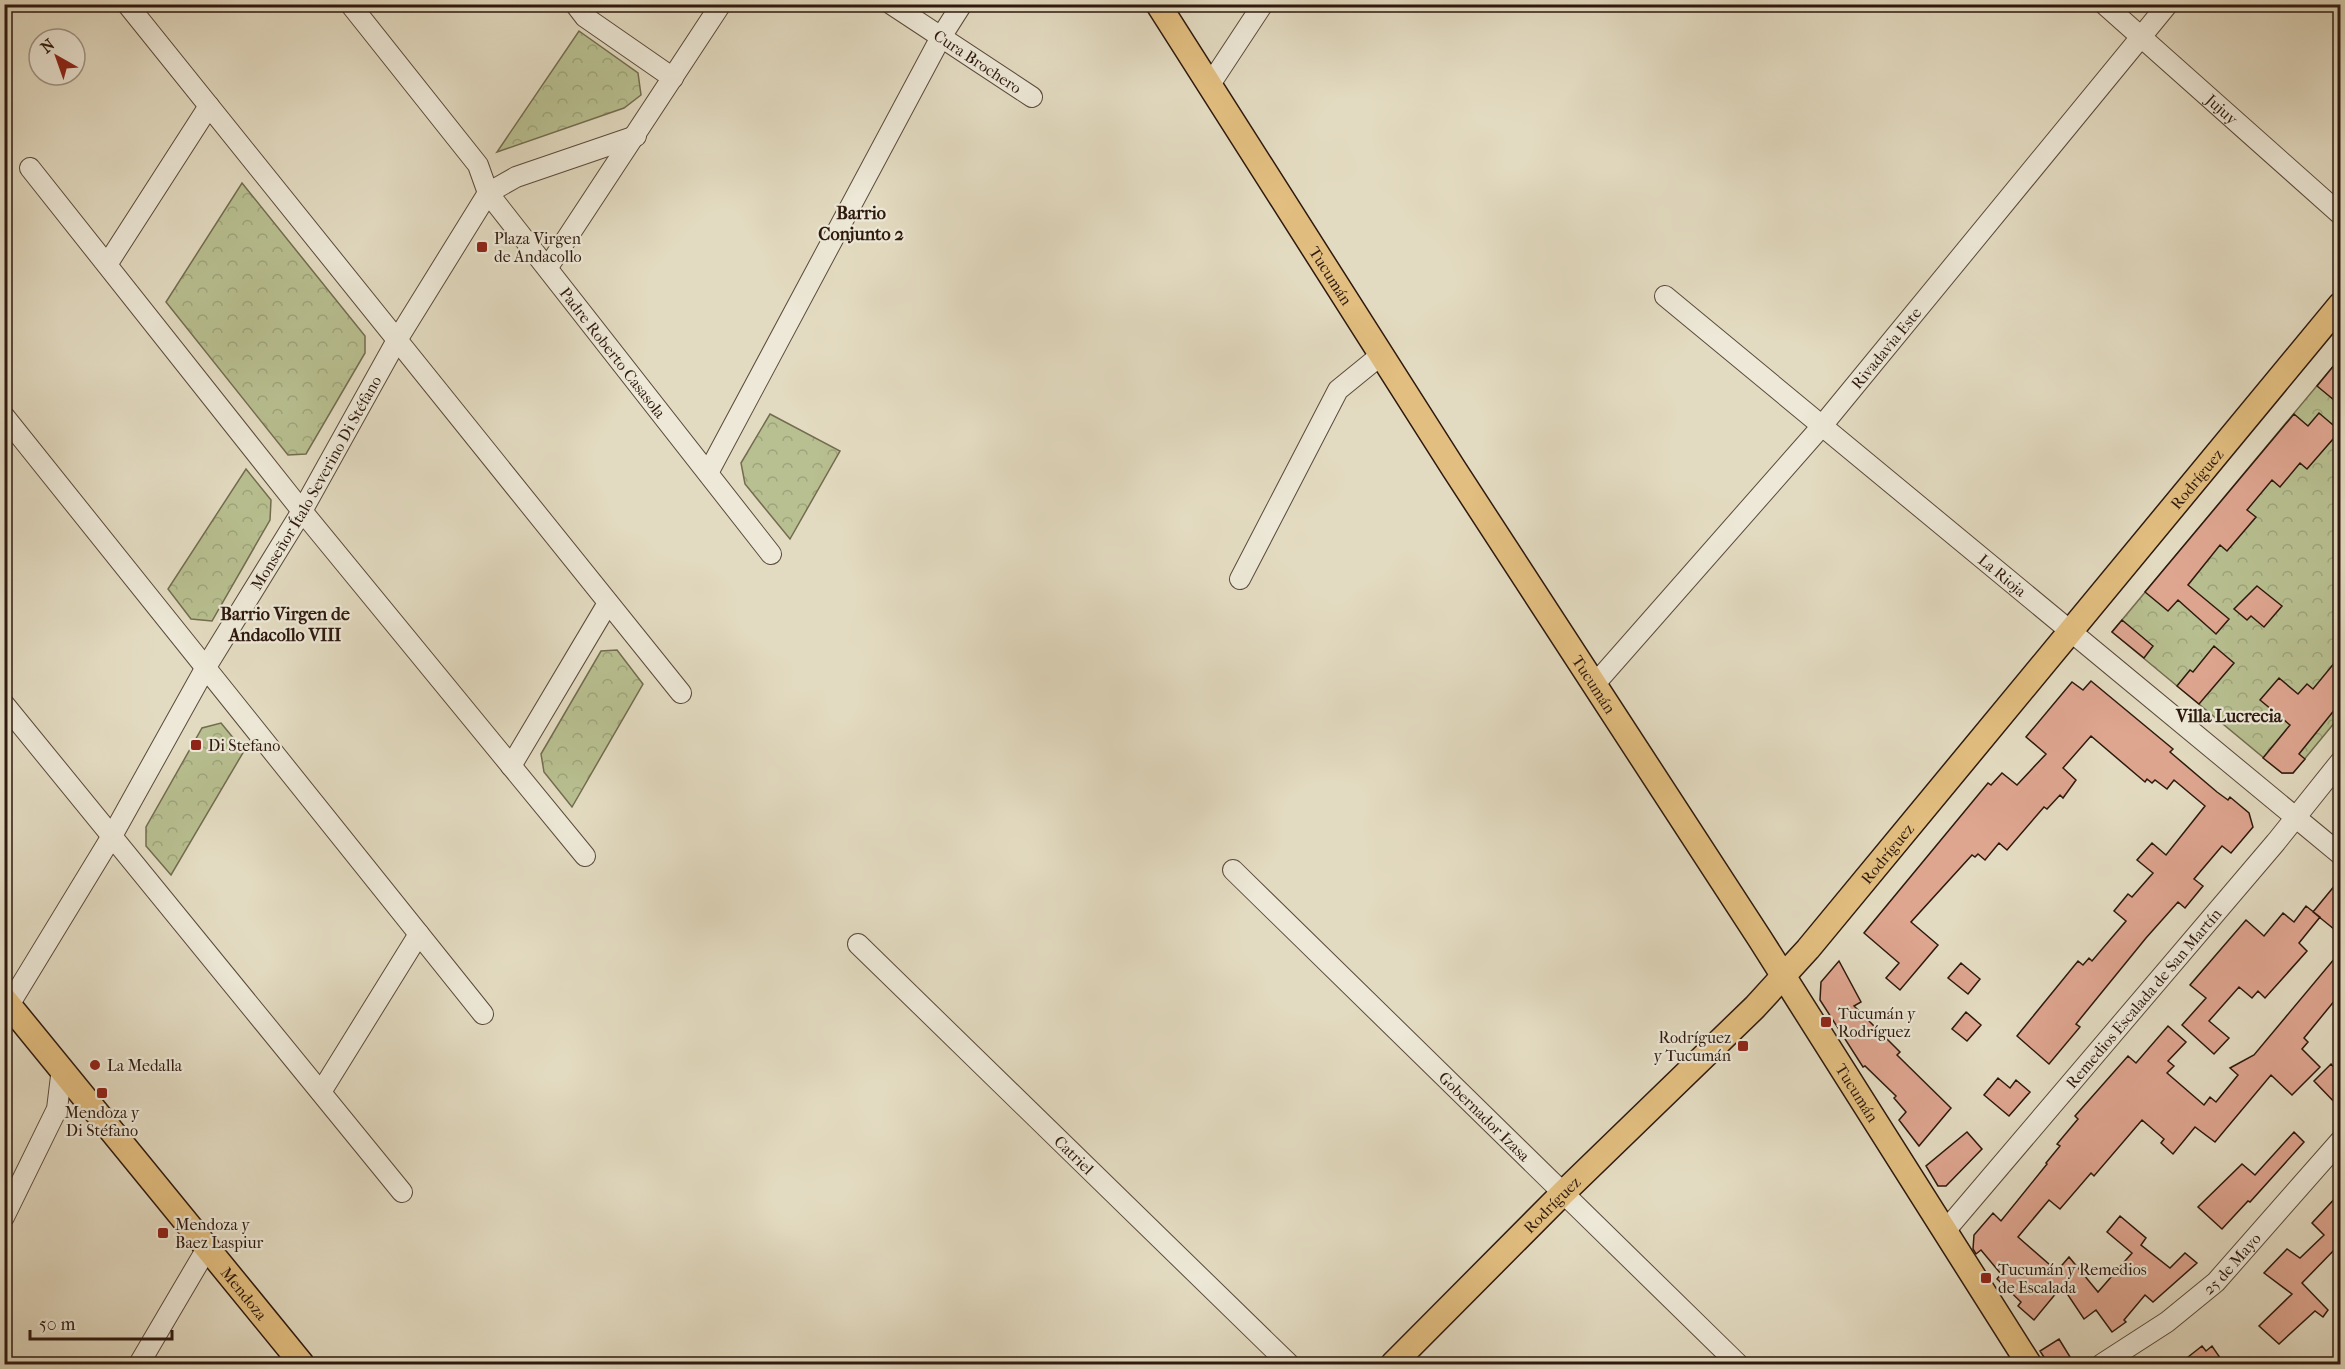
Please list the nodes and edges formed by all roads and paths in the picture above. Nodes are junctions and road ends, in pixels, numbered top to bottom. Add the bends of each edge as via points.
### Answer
1 (127, 4) edge
2 (350, 4) edge
3 (575, 4) edge
4 (721, 4) edge
5 (891, 4) edge
6 (962, 4) edge
7 (1158, 4) edge
8 (1263, 4) edge
9 (2104, 4) edge
10 (2168, 4) edge
11 (941, 37) junction
12 (2140, 37) junction
13 (673, 78) junction
14 (1209, 86) junction
15 (1032, 97) dead end
16 (209, 106) junction
17 (636, 136) junction
18 (30, 168) dead end
19 (488, 193) junction
20 (2340, 214) edge
21 (108, 263) junction
22 (548, 267) junction
23 (1665, 296) dead end
24 (2340, 305) edge
25 (397, 340) junction
26 (1381, 355) junction
27 (4, 416) edge
28 (1821, 427) junction
29 (708, 473) junction
30 (302, 511) junction
31 (771, 554) dead end
32 (1240, 579) dead end
33 (608, 603) junction
34 (2070, 633) junction
35 (206, 667) junction
36 (1594, 685) junction
37 (681, 693) dead end
38 (4, 704) edge
39 (2340, 762) edge
40 (511, 766) junction
41 (2295, 818) junction
42 (112, 836) junction
43 (2340, 854) edge
44 (585, 856) dead end
45 (1233, 870) dead end
46 (419, 934) junction
47 (858, 944) dead end
48 (1783, 977) junction
49 (7, 1002) edge
50 (483, 1014) dead end
51 (62, 1068) junction
52 (321, 1092) junction
53 (2340, 1141) edge
54 (402, 1192) dead end
55 (1563, 1193) junction
56 (4, 1217) edge
57 (1944, 1231) junction
58 (206, 1250) junction
59 (139, 1365) edge
60 (302, 1365) edge
61 (1289, 1365) edge
62 (1393, 1365) edge
63 (1738, 1365) edge
64 (2029, 1365) edge
65 (2102, 1365) edge

1 - 16 street
2 - 19 street, Padre Roberto Casasola via 478,165
3 - 13 street via 585,17
4 - 13 street
5 - 11 street, Cura Brochero
6 - 11 street
7 - 14 main road, Tucumán
8 - 14 street
9 - 12 street, Jujuy
10 - 12 street, Rivadavia Este
11 - 15 street, Cura Brochero
11 - 29 street
12 - 20 street, Jujuy
12 - 28 street, Rivadavia Este
13 - 17 street
14 - 26 main road, Tucumán
16 - 21 street
16 - 25 street
17 - 19 street, Monseñor Ítalo Severino Di Stéfano via 516,177
17 - 22 street
18 - 21 street
19 - 22 street, Padre Roberto Casasola
19 - 25 street, Monseñor Ítalo Severino Di Stéfano
21 - 30 street
22 - 29 street, Padre Roberto Casasola
23 - 28 street, La Rioja
24 - 34 main road, Rodríguez
25 - 30 street, Monseñor Ítalo Severino Di Stéfano
25 - 33 street
26 - 32 street via 1338,390
26 - 36 main road, Tucumán
27 - 35 street
28 - 34 street, La Rioja
28 - 36 street, Rivadavia Este
29 - 31 street, Padre Roberto Casasola
30 - 35 street, Monseñor Ítalo Severino Di Stéfano
30 - 40 street
33 - 37 street
33 - 40 street
34 - 41 street, La Rioja
34 - 48 main road, Rodríguez
35 - 42 street, Monseñor Ítalo Severino Di Stéfano
35 - 46 street
36 - 48 main road, Tucumán
38 - 42 street
39 - 41 street, Remedios Escalada de San Martín
40 - 44 street
41 - 43 street, La Rioja
41 - 57 street, Remedios Escalada de San Martín
42 - 49 street, Monseñor Ítalo Severino Di Stéfano
42 - 52 street
45 - 55 street, Gobernador Izasa
46 - 50 street
46 - 52 street
47 - 61 street, Catriel
48 - 55 main road, Rodríguez
48 - 57 main road, Tucumán
49 - 51 main road, Mendoza
51 - 56 street via 57,1109
51 - 58 main road, Mendoza
52 - 54 street
53 - 65 street, 25 de Mayo via 2216,1282 2167,1322
55 - 62 main road, Rodríguez
55 - 63 street, Gobernador Izasa
57 - 64 main road, Tucumán
58 - 59 street
58 - 60 main road, Mendoza

